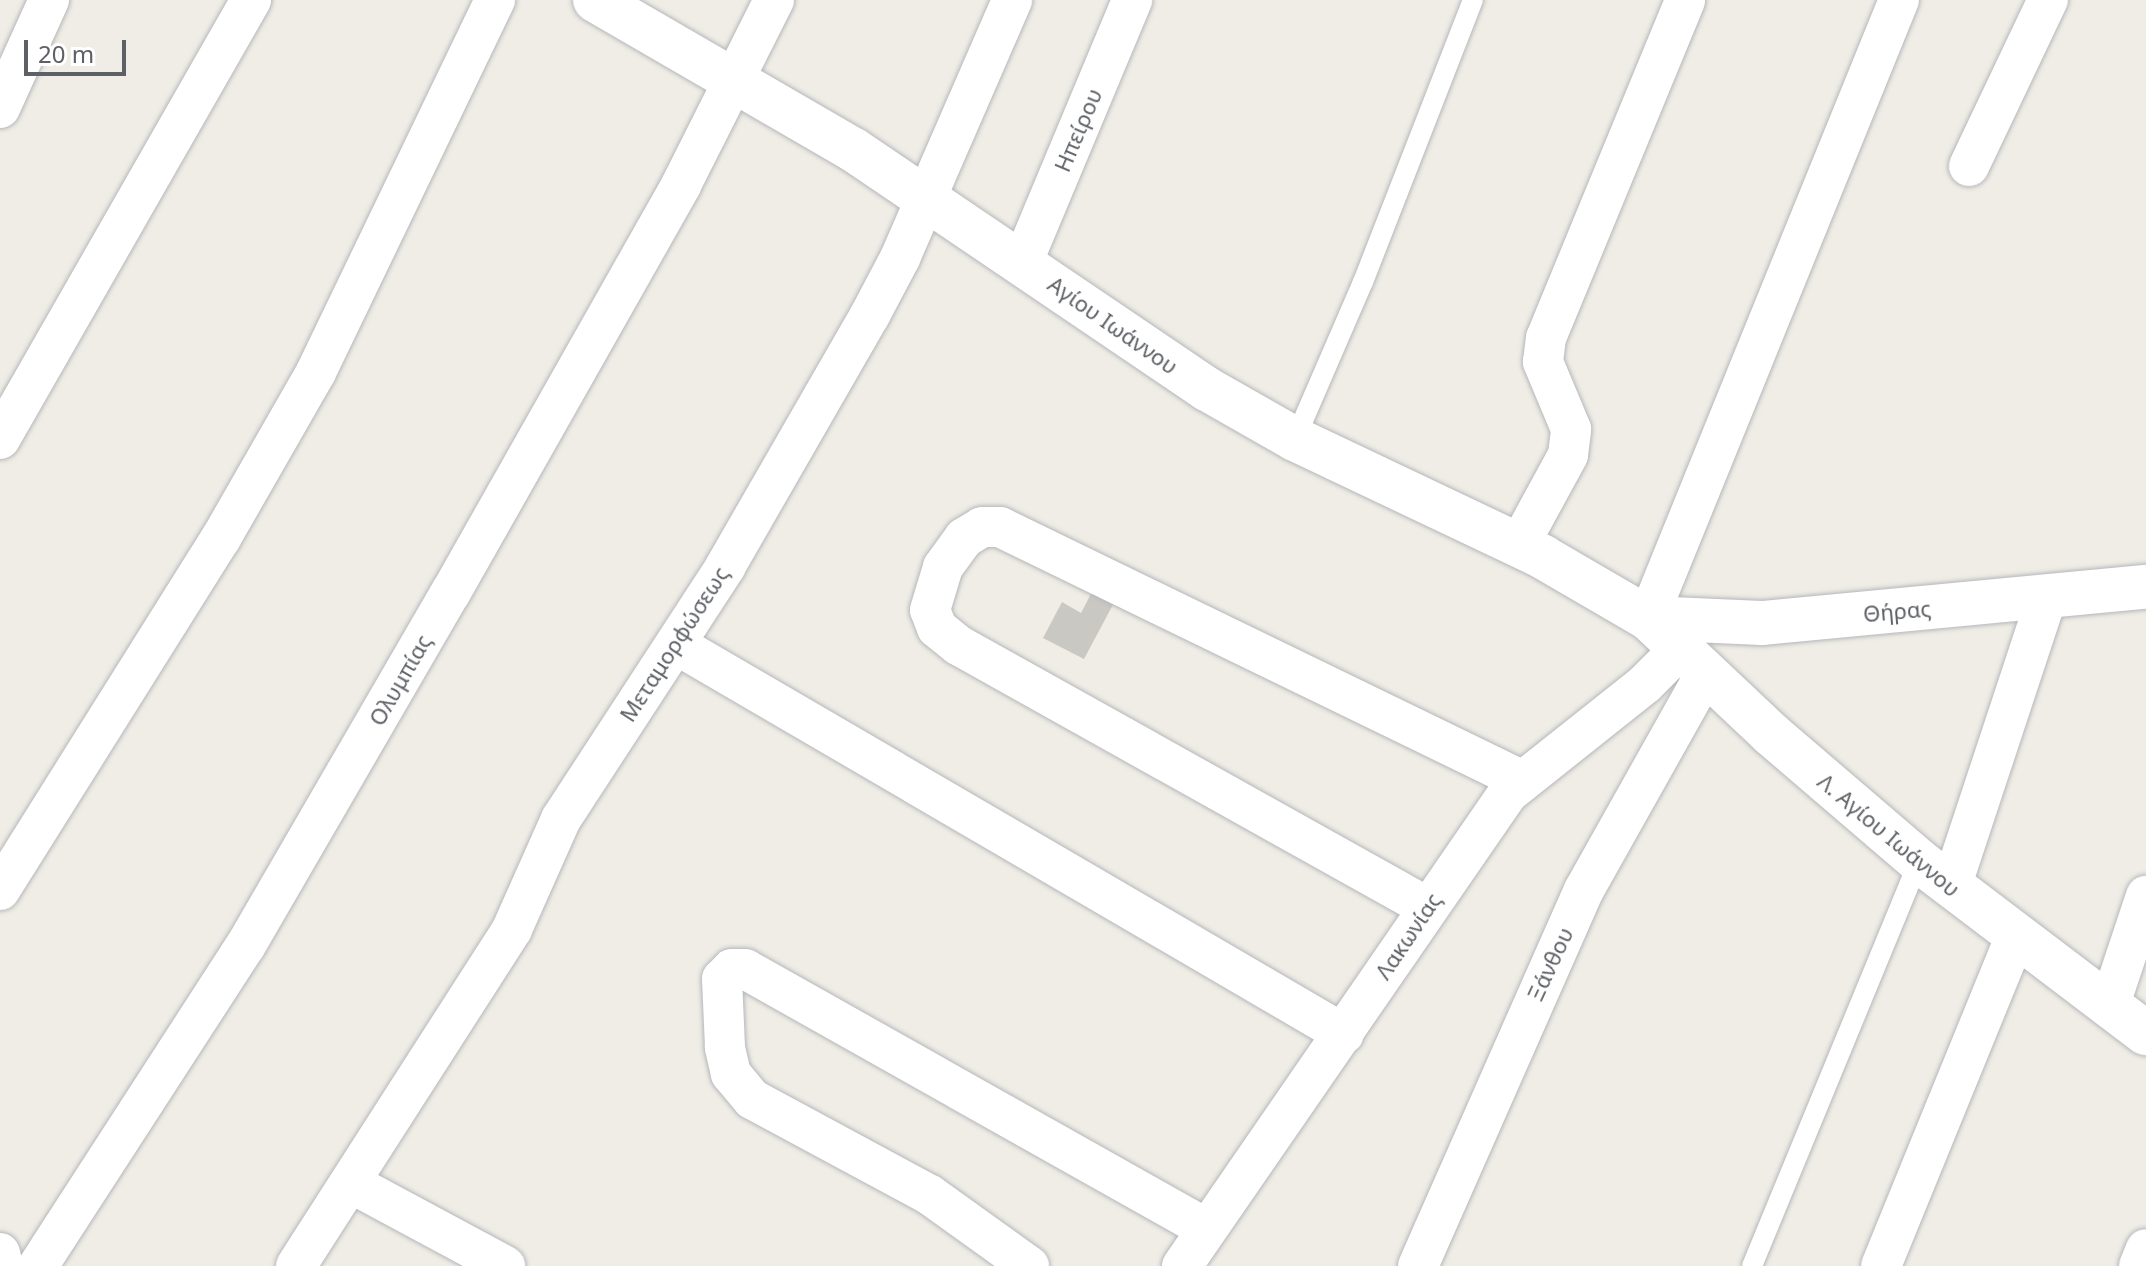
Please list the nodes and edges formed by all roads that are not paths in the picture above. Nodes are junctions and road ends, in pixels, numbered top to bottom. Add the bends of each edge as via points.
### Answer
1 (49, 0) edge
2 (251, 0) edge
3 (495, 0) edge
4 (595, 0) edge
5 (774, 0) edge
6 (1012, 0) edge
7 (1132, 0) edge
8 (1473, 0) edge
9 (1685, 0) edge
10 (1899, 0) edge
11 (2048, 0) edge
12 (736, 78) junction
13 (0, 108) edge
14 (1969, 166) dead end
15 (925, 199) junction
16 (1023, 261) junction
17 (0, 439) edge
18 (1295, 439) junction
19 (1519, 545) junction
20 (2143, 578) edge
21 (2047, 596) junction
22 (1648, 618) junction
23 (677, 645) junction
24 (1693, 661) junction
25 (1521, 780) junction
26 (1935, 874) junction
27 (0, 890) edge
28 (2146, 896) edge
29 (1427, 907) junction
30 (2015, 937) junction
31 (2110, 1004) junction
32 (2146, 1033) edge
33 (1344, 1034) junction
34 (351, 1183) junction
35 (1207, 1229) junction
36 (2146, 1249) edge
37 (0, 1253) edge
38 (3, 1266) edge
39 (38, 1266) edge
40 (296, 1266) edge
41 (505, 1266) edge
42 (1029, 1266) edge
43 (1182, 1266) edge
44 (1418, 1266) edge
45 (1752, 1266) edge
46 (1881, 1266) edge
47 (2139, 1266) edge

1 - 13 street
2 - 17 street
3 - 27 street via 316,372 221,538
4 - 12 street, Αγίου Ιωάννου
5 - 12 street, Ολυμπίας
6 - 15 street, Μεταμορφώσεως
7 - 16 street, Ηπείρου
8 - 18 lane via 1363,282
9 - 19 street via 1546,338 1543,362 1571,429 1568,455
10 - 22 street
11 - 14 street
12 - 15 street, Αγίου Ιωάννου
12 - 39 street, Ολυμπίας via 681,185 246,945
15 - 16 street, Αγίου Ιωάννου
15 - 23 street, Μεταμορφώσεως via 870,315
16 - 18 street, Αγίου Ιωάννου via 1157,358
18 - 19 street, Αγίου Ιωάννου
19 - 22 street, Αγίου Ιωάννου
20 - 21 street, Θήρας
21 - 22 street, Θήρας via 1762,623
21 - 26 street
22 - 24 street, Λ. Αγίου Ιωάννου
23 - 33 street
23 - 34 street, Μεταμορφώσεως via 568,808 512,929
24 - 25 street, Λακωνίας via 1634,694
24 - 26 street, Λ. Αγίου Ιωάννου
24 - 44 street, Ξάνθου via 1584,890
25 - 29 street, Λακωνίας
25 - 29 street via 1000,527 982,527 964,538 943,567 930,610 937,628 958,645
26 - 30 street, Λ. Αγίου Ιωάννου
26 - 45 lane
28 - 31 street
29 - 33 street, Λακωνίας
30 - 31 street, Λ. Αγίου Ιωάννου
30 - 46 street
31 - 32 street, Λ. Αγίου Ιωάννου
33 - 35 street, Λακωνίας
34 - 40 street, Μεταμορφώσεως
34 - 41 street
35 - 42 street via 745,969 732,969 722,979 731,1074 752,1099 930,1195
35 - 43 street, Λακωνίας
36 - 47 street
37 - 38 street

